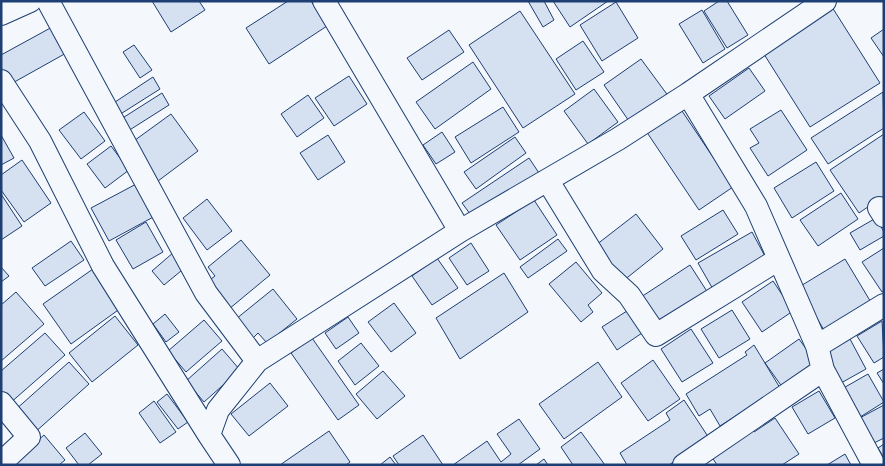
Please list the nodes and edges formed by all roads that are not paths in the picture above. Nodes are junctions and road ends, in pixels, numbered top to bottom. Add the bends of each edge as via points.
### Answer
1 (30, 1) edge
2 (48, 1) edge
3 (324, 1) edge
4 (825, 1) edge
5 (1, 14) edge
6 (1, 80) edge
7 (688, 94) junction
8 (548, 181) junction
9 (460, 231) junction
10 (779, 259) junction
11 (884, 305) edge
12 (817, 346) junction
13 (257, 361) junction
14 (823, 370) junction
15 (1, 403) edge
16 (209, 435) junction
17 (1, 463) edge
18 (229, 465) edge
19 (684, 465) edge
20 (874, 465) edge

1 - 5 street
2 - 13 street via 206,293
3 - 9 street
4 - 7 street
6 - 16 street via 40,141 103,266
7 - 8 street
7 - 10 street via 756,206
8 - 9 street
8 - 10 street via 603,272 629,295 656,335
9 - 13 street
10 - 12 street
11 - 12 street
12 - 14 street
13 - 16 street via 218,410
14 - 19 street
14 - 20 street
15 - 17 street via 29,438
16 - 18 street

